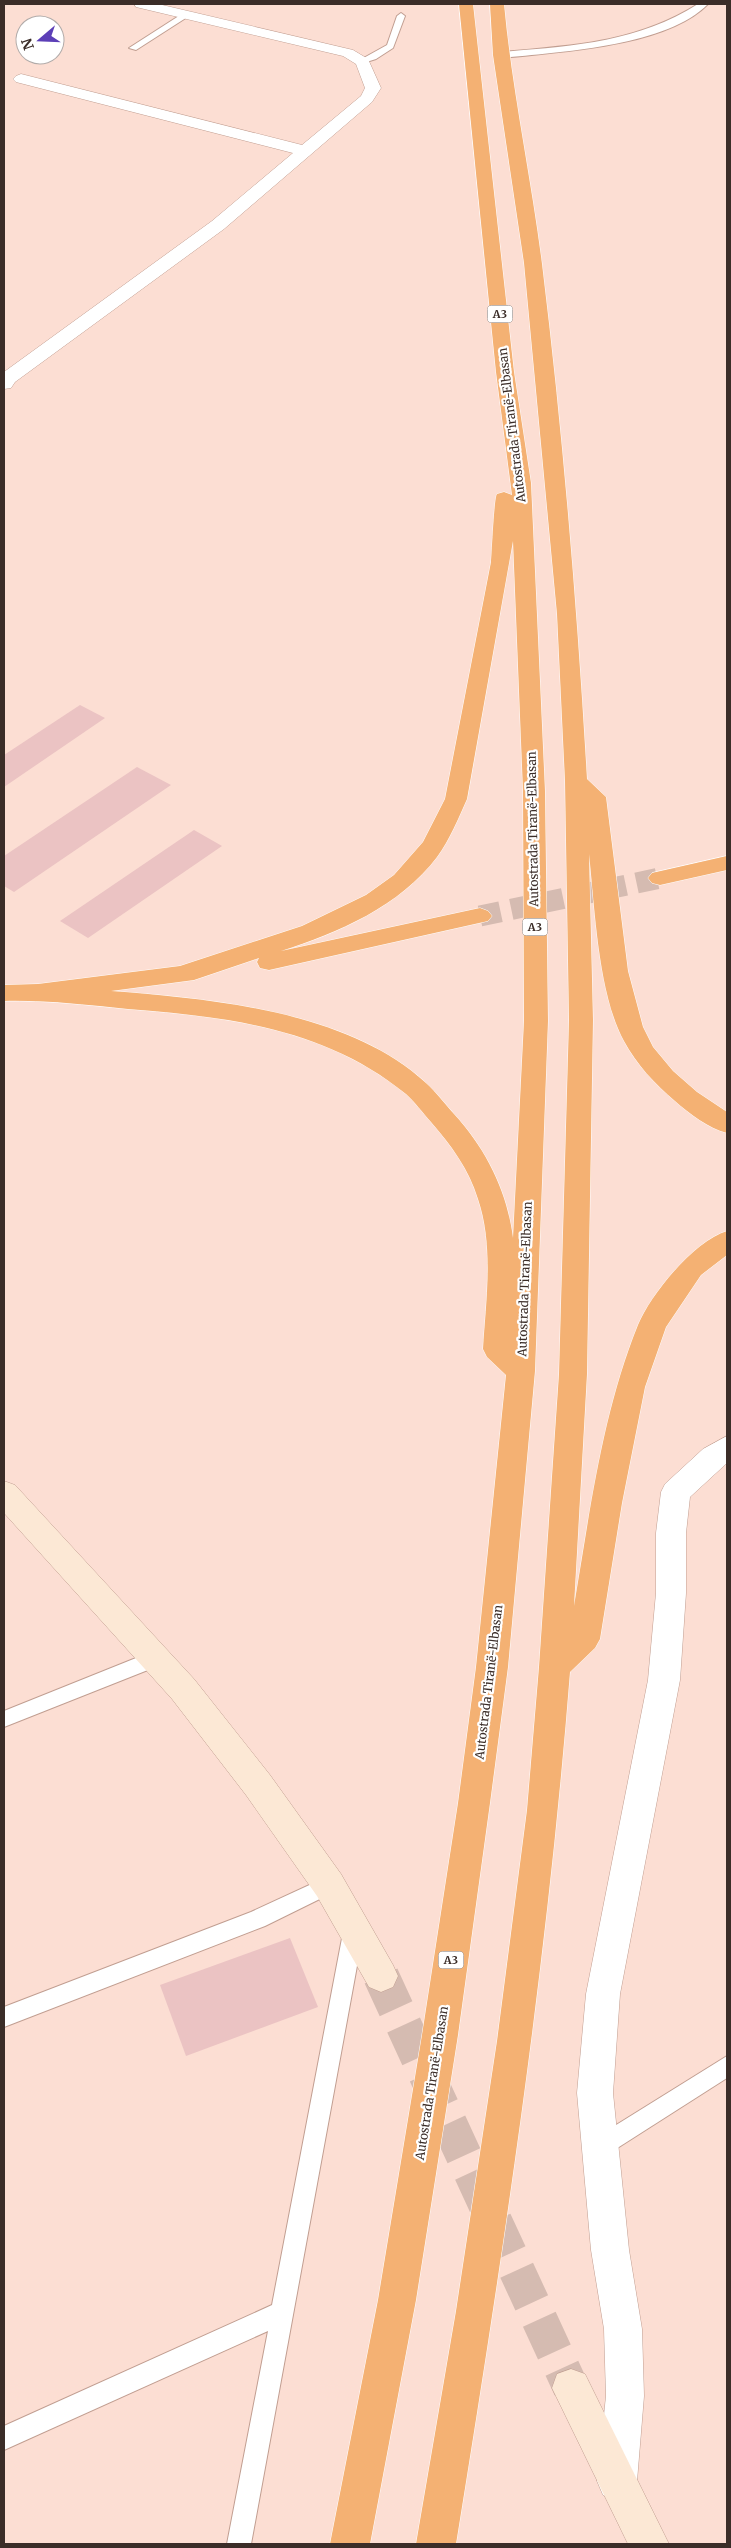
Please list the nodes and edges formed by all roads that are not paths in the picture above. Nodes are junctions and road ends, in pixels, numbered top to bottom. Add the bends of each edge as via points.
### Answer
1 (141, 4) edge
2 (466, 4) edge
3 (497, 4) edge
4 (704, 4) edge
5 (188, 14) junction
6 (400, 16) dead end
7 (133, 48) dead end
8 (501, 55) junction
9 (363, 62) junction
10 (21, 79) dead end
11 (305, 151) junction
12 (4, 384) edge
13 (521, 483) junction
14 (576, 781) junction
15 (727, 863) edge
16 (660, 878) tunnel mouth
17 (480, 916) tunnel mouth
18 (177, 975) junction
19 (38, 992) junction
20 (4, 993) edge
21 (727, 1124) edge
22 (727, 1241) edge
23 (521, 1371) junction
24 (727, 1448) edge
25 (4, 1493) edge
26 (156, 1658) junction
27 (555, 1667) junction
28 (4, 1719) edge
29 (329, 1885) junction
30 (354, 1931) junction
31 (381, 1976) tunnel mouth
32 (4, 2017) edge
33 (727, 2066) edge
34 (600, 2147) junction
35 (284, 2312) junction
36 (571, 2388) tunnel mouth
37 (4, 2438) edge
38 (617, 2481) junction
39 (239, 2544) edge
40 (350, 2544) edge
41 (436, 2544) edge
42 (649, 2544) edge

1 - 5 street
2 - 13 highway, Autostrada Tiranë-Elbasan / A3
3 - 8 highway
4 - 8 lane via 662,28 630,39 598,46
5 - 7 lane
5 - 9 street via 325,46
6 - 9 lane via 393,45 388,51
8 - 14 highway via 533,263 545,379 567,614
9 - 11 street via 373,88 367,100
10 - 11 street
11 - 12 street via 218,225
13 - 18 highway via 504,496 501,562 456,799 425,857 401,880 338,920 289,941
13 - 23 highway, Autostrada Tiranë-Elbasan / A3 via 534,791 536,1021
14 - 21 highway via 595,797 614,958 624,1010 636,1040 677,1088
14 - 27 highway via 581,1020 573,1374
15 - 16 highway
17 - 18 highway via 287,958
18 - 19 highway
19 - 20 highway
19 - 23 highway via 179,1004 269,1018 336,1039 397,1074 425,1095 479,1165 490,1191 502,1259 497,1349
22 - 27 highway via 691,1268 653,1324 632,1387 584,1640
23 - 40 highway, Autostrada Tiranë-Elbasan / A3 via 492,1667 473,1813 397,2300
24 - 34 street via 676,1492 664,1680 603,1994 595,2093
25 - 26 main road
26 - 28 lane
26 - 29 main road via 258,1785
27 - 41 highway via 543,1810 515,2041 476,2311
29 - 30 main road
29 - 32 lane via 258,1919
30 - 31 main road
30 - 35 lane
33 - 34 lane
34 - 38 street via 610,2250 623,2328 625,2396
35 - 37 lane
35 - 39 lane
36 - 38 main road
38 - 42 main road

